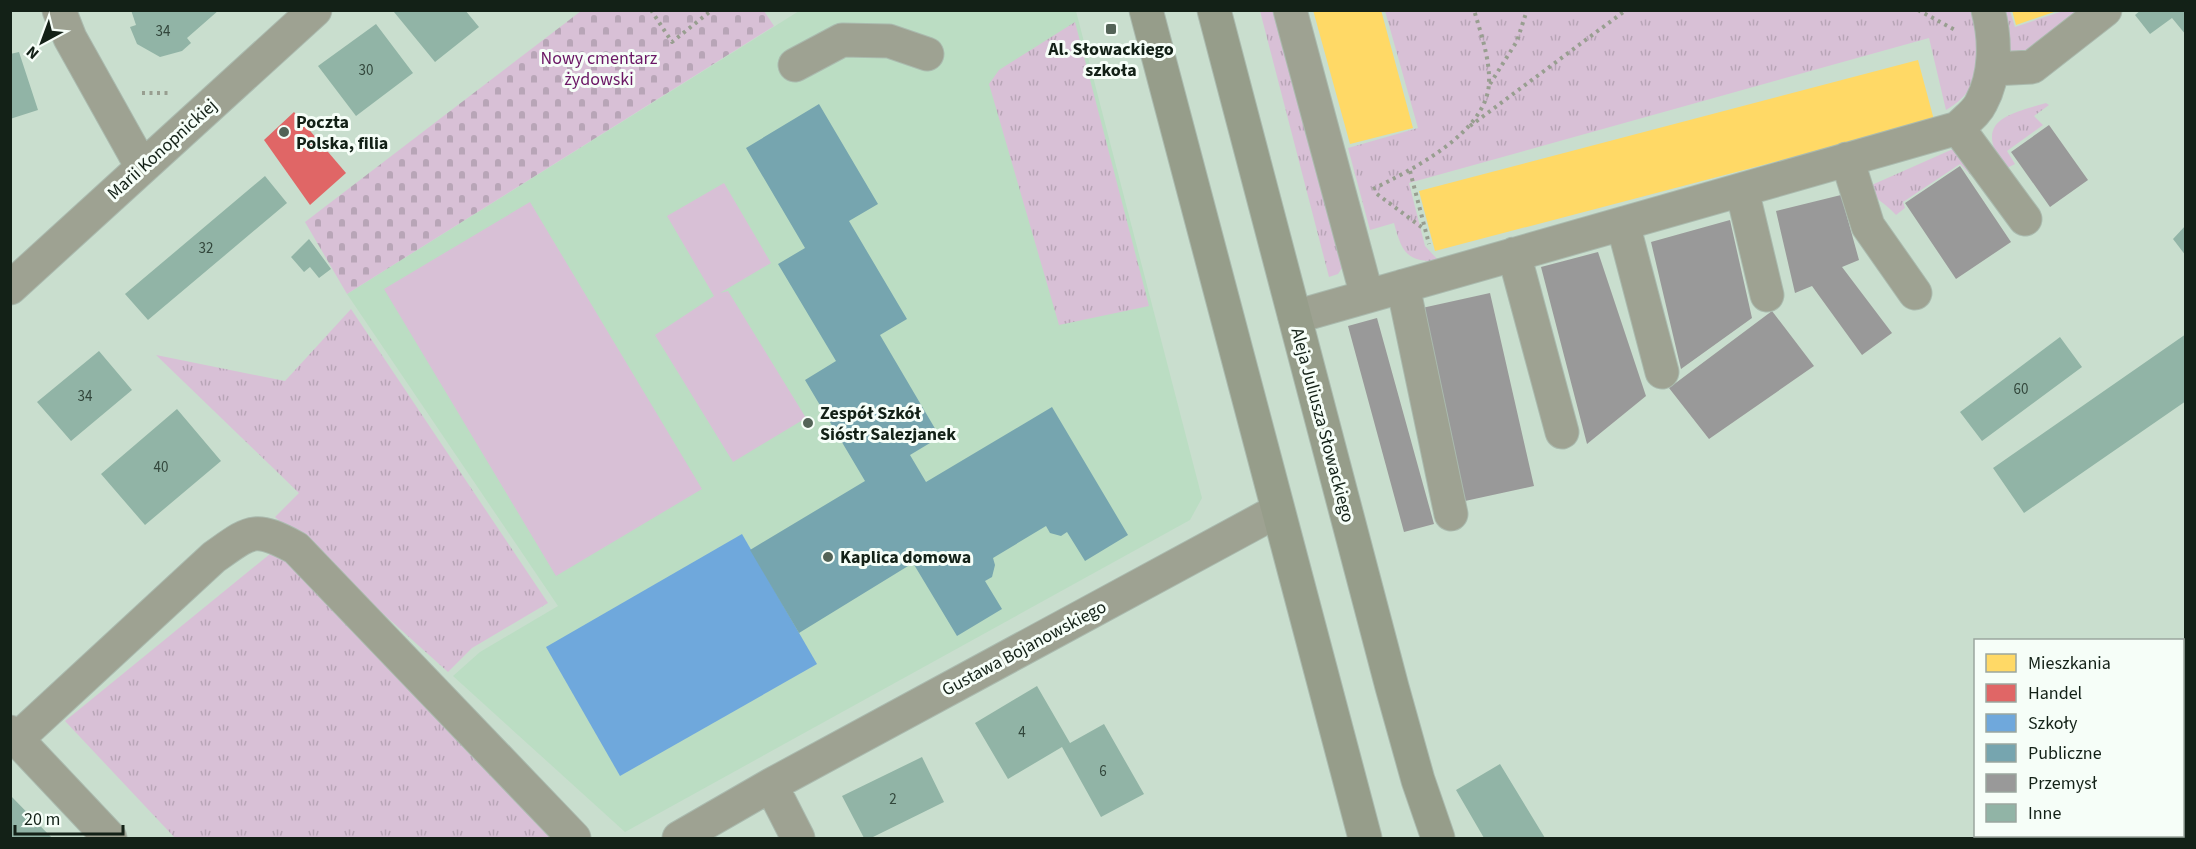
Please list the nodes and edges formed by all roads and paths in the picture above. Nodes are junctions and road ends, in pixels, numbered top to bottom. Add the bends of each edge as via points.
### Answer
1 (59, 10) edge
2 (315, 10) edge
3 (651, 10) edge
4 (712, 10) edge
5 (1146, 10) edge
6 (1214, 10) edge
7 (1290, 10) edge
8 (1474, 10) edge
9 (1527, 10) edge
10 (1626, 10) edge
11 (1988, 10) edge
12 (2105, 10) edge
13 (927, 54) dead end
14 (795, 65) dead end
15 (1993, 69) junction
16 (1489, 85) junction
17 (172, 93) dead end
18 (110, 109) junction
19 (1467, 128) junction
20 (1959, 128) junction
21 (1847, 159) junction
22 (142, 167) junction
23 (1410, 171) junction
24 (1371, 190) junction
25 (1742, 190) junction
26 (1364, 193) dead end
27 (2025, 219) dead end
28 (1623, 224) junction
29 (1424, 229) junction
30 (1514, 254) junction
31 (1453, 272) junction
32 (1403, 286) junction
33 (10, 288) edge
34 (1915, 293) dead end
35 (1367, 296) junction
36 (1767, 296) dead end
37 (1295, 317) junction
38 (1662, 372) dead end
39 (1562, 432) dead end
40 (1277, 511) junction
41 (1452, 514) dead end
42 (14, 736) edge
43 (771, 785) junction
44 (110, 838) edge
45 (574, 838) edge
46 (679, 838) edge
47 (798, 838) edge
48 (1365, 838) edge
49 (1438, 838) edge

1 - 18 street via 70,38
2 - 22 street, Marii Konopnickiej
3 - 4 path via 672,42
5 - 40 main road
6 - 37 main road, Aleja Juliusza Słowackiego
7 - 35 street
8 - 16 path
9 - 16 path via 1517,41
10 - 19 path
11 - 15 street via 1993,30
12 - 15 street via 2032,67
13 - 14 street via 889,41 843,40
15 - 20 street via 1981,105
16 - 19 path via 1484,104
17 - 18 path via 138,92
18 - 22 street
19 - 23 path via 1443,151
20 - 21 street
20 - 27 street
21 - 25 street
21 - 34 street via 1868,226
22 - 33 street, Marii Konopnickiej
23 - 24 path
23 - 29 path
24 - 26 path
24 - 29 path
25 - 28 street
25 - 36 street
28 - 30 street
28 - 38 street
29 - 31 path via 1428,243
30 - 31 street
30 - 39 street
31 - 32 street
32 - 35 street
32 - 41 street
35 - 37 street
37 - 49 main road, Aleja Juliusza Słowackiego via 1392,687
40 - 43 street, Gustawa Bojanowskiego
40 - 48 main road
42 - 44 street
42 - 45 street via 214,557 243,537 268,532 296,548
43 - 46 street, Gustawa Bojanowskiego
43 - 47 street

